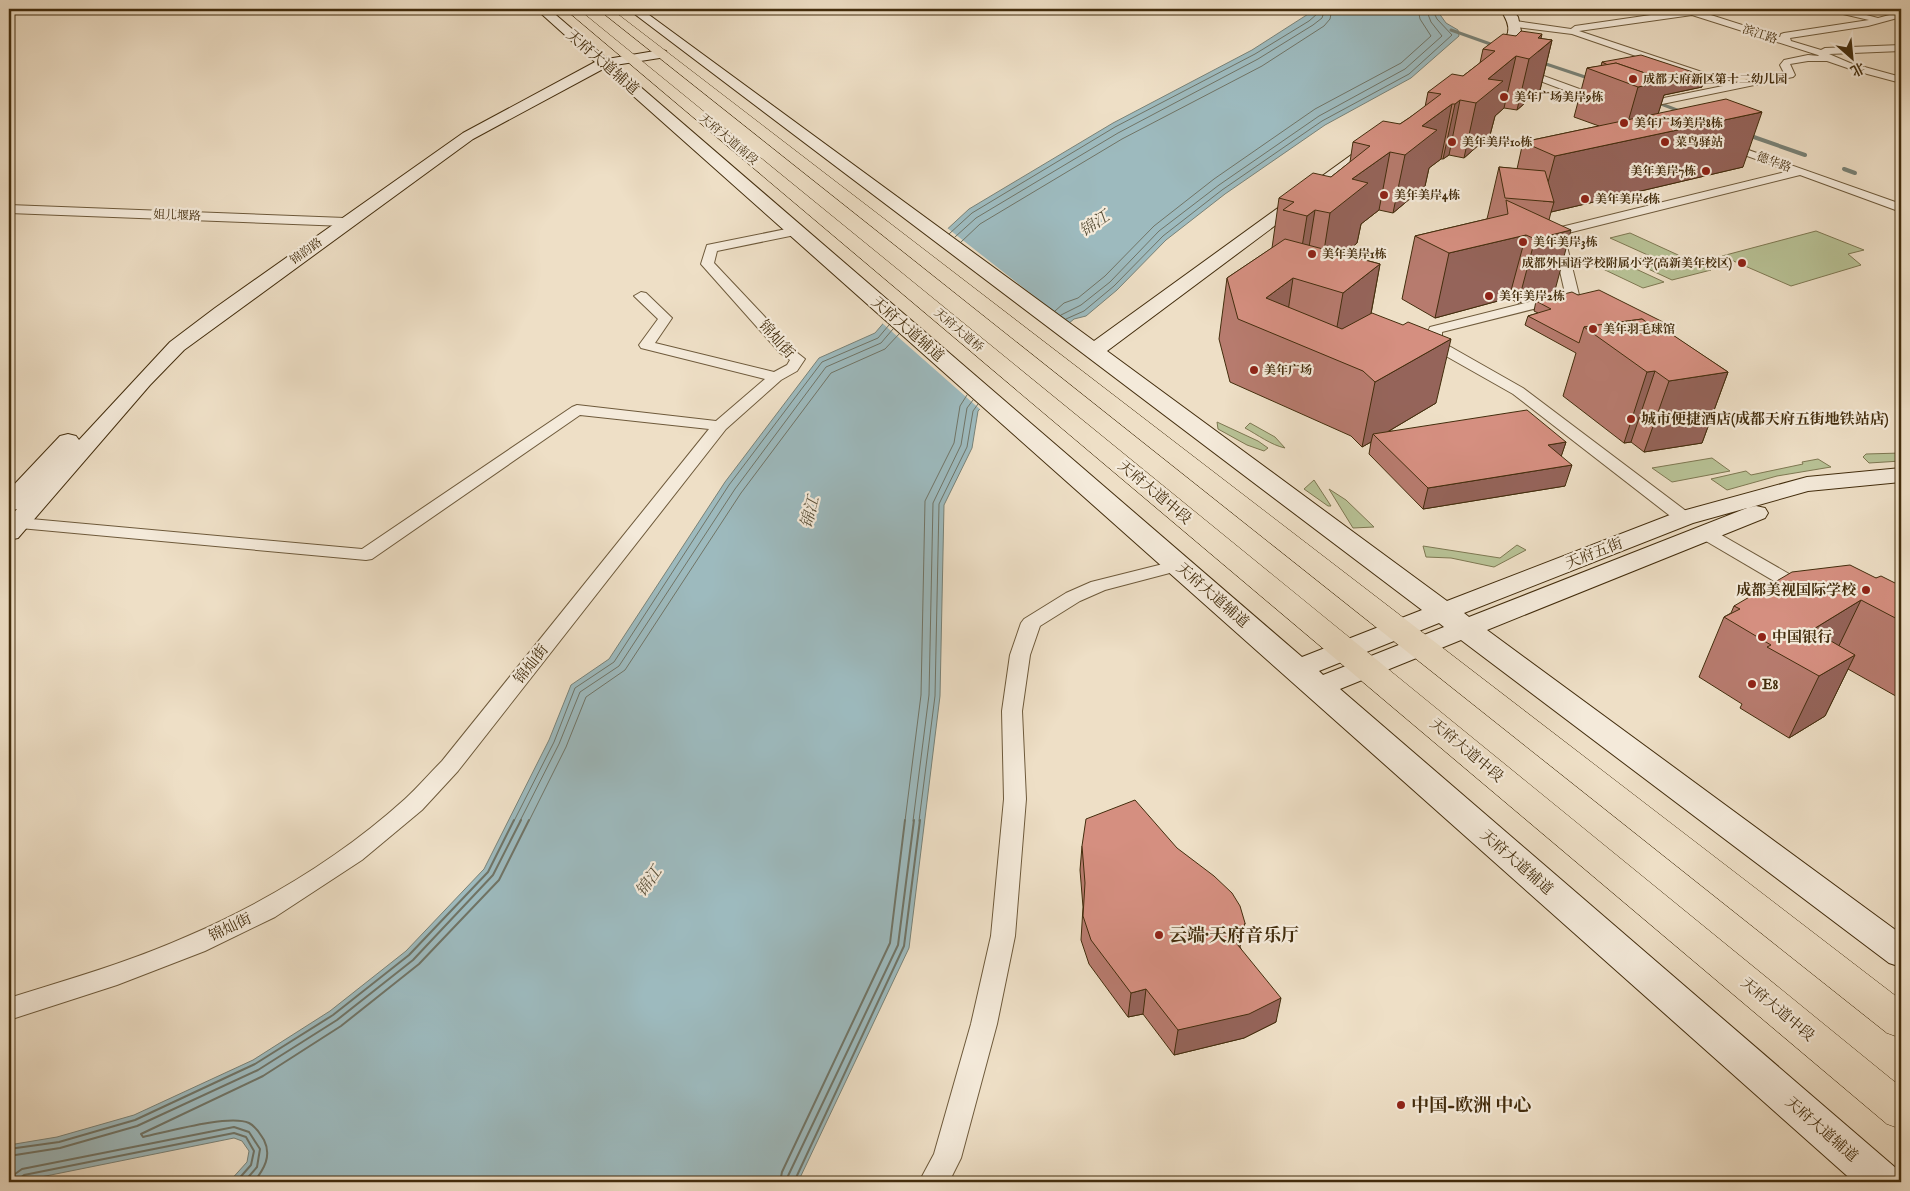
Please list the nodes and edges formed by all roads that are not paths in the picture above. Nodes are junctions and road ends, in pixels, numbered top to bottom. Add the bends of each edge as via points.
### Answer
1 (542, 9) edge
2 (571, 9) edge
3 (604, 9) edge
4 (634, 9) edge
5 (1506, 9) edge
6 (1833, 9) edge
7 (1901, 14) edge
8 (1878, 20) junction
9 (1516, 24) junction
10 (1573, 32) junction
11 (656, 50) junction
12 (627, 55) junction
13 (1502, 57) junction
14 (1899, 57) edge
15 (600, 59) junction
16 (1828, 59) junction
17 (1476, 72) edge
18 (1901, 76) edge
19 (1901, 80) edge
20 (1734, 86) junction
21 (1610, 103) edge
22 (1643, 115) edge
23 (1714, 140) edge
24 (1380, 141) edge
25 (1800, 172) junction
26 (1901, 208) edge
27 (9, 209) edge
28 (337, 222) junction
29 (796, 231) junction
30 (886, 270) joint
31 (641, 296) dead end
32 (1087, 345) junction
33 (776, 377) junction
34 (1032, 390) joint
35 (720, 426) junction
36 (1901, 475) edge
37 (1901, 486) edge
38 (9, 504) edge
39 (1684, 518) junction
40 (12, 526) edge
41 (1705, 533) junction
42 (1179, 565) junction
43 (1816, 598) edge
44 (1456, 620) junction
45 (1410, 638) junction
46 (1356, 659) junction
47 (1307, 678) junction
48 (1901, 953) edge
49 (9, 1009) edge
50 (1901, 1022) edge
51 (1901, 1111) edge
52 (932, 1182) edge
53 (1881, 1182) edge

1 - 15 street, 天府大道辅道
2 - 12 main road, 天府大道南段
3 - 11 main road, 天府大道南段
4 - 32 street
5 - 9 street
6 - 8 street
7 - 8 street
8 - 14 street via 1784,36 1784,39 1834,52 1878,48
9 - 10 street, 滨江路
9 - 13 street via 1513,39
10 - 16 street, 滨江路 via 1692,12 1821,53
10 - 20 street
11 - 12 street, 锦韵路
11 - 45 main road, 天府大道南段
12 - 15 street, 锦韵路
12 - 30 main road, 天府大道南段
13 - 17 street
13 - 21 street
14 - 18 street via 1896,74
15 - 28 street, 锦韵路 via 468,136
15 - 29 street, 天府大道辅道
16 - 19 street, 滨江路
16 - 20 street via 1787,62 1785,65 1790,75
20 - 22 street via 1626,108
23 - 25 street, 德华路
24 - 32 street
25 - 26 street, 德华路
25 - 39 street via 1557,232 1572,295 1435,330 1436,344 1518,392
27 - 28 street, 姐儿堰路
28 - 38 street, 锦韵路 via 187,322 139,365
28 - 40 street, 锦韵路 via 177,346
29 - 33 street, 锦灿街 via 711,248 707,258 707,264 785,350 798,359 792,368
29 - 42 street, 天府大道辅道
30 - 34 main road, 天府大道桥
31 - 33 street via 665,318 646,345
32 - 44 street
33 - 35 street, 锦灿街
34 - 46 main road, 天府大道中段
35 - 40 street via 577,410 366,555
35 - 49 street, 锦灿街 via 450,766 414,804 354,854 266,910 196,944 108,978
36 - 39 street, 天府五街 via 1807,484
37 - 41 street, 天府五街 via 1823,492 1765,509
39 - 44 street, 天府五街
41 - 43 street
41 - 44 street, 天府五街
42 - 47 street, 天府大道辅道
42 - 52 street via 1098,586 1072,597 1031,623 1020,655 1012,711 1015,799 1003,936 984,1024 947,1158
44 - 45 street, 天府五街
44 - 48 street
45 - 46 street, 天府五街
45 - 50 main road
46 - 47 street, 天府五街
46 - 51 main road, 天府大道中段
47 - 53 street, 天府大道辅道

